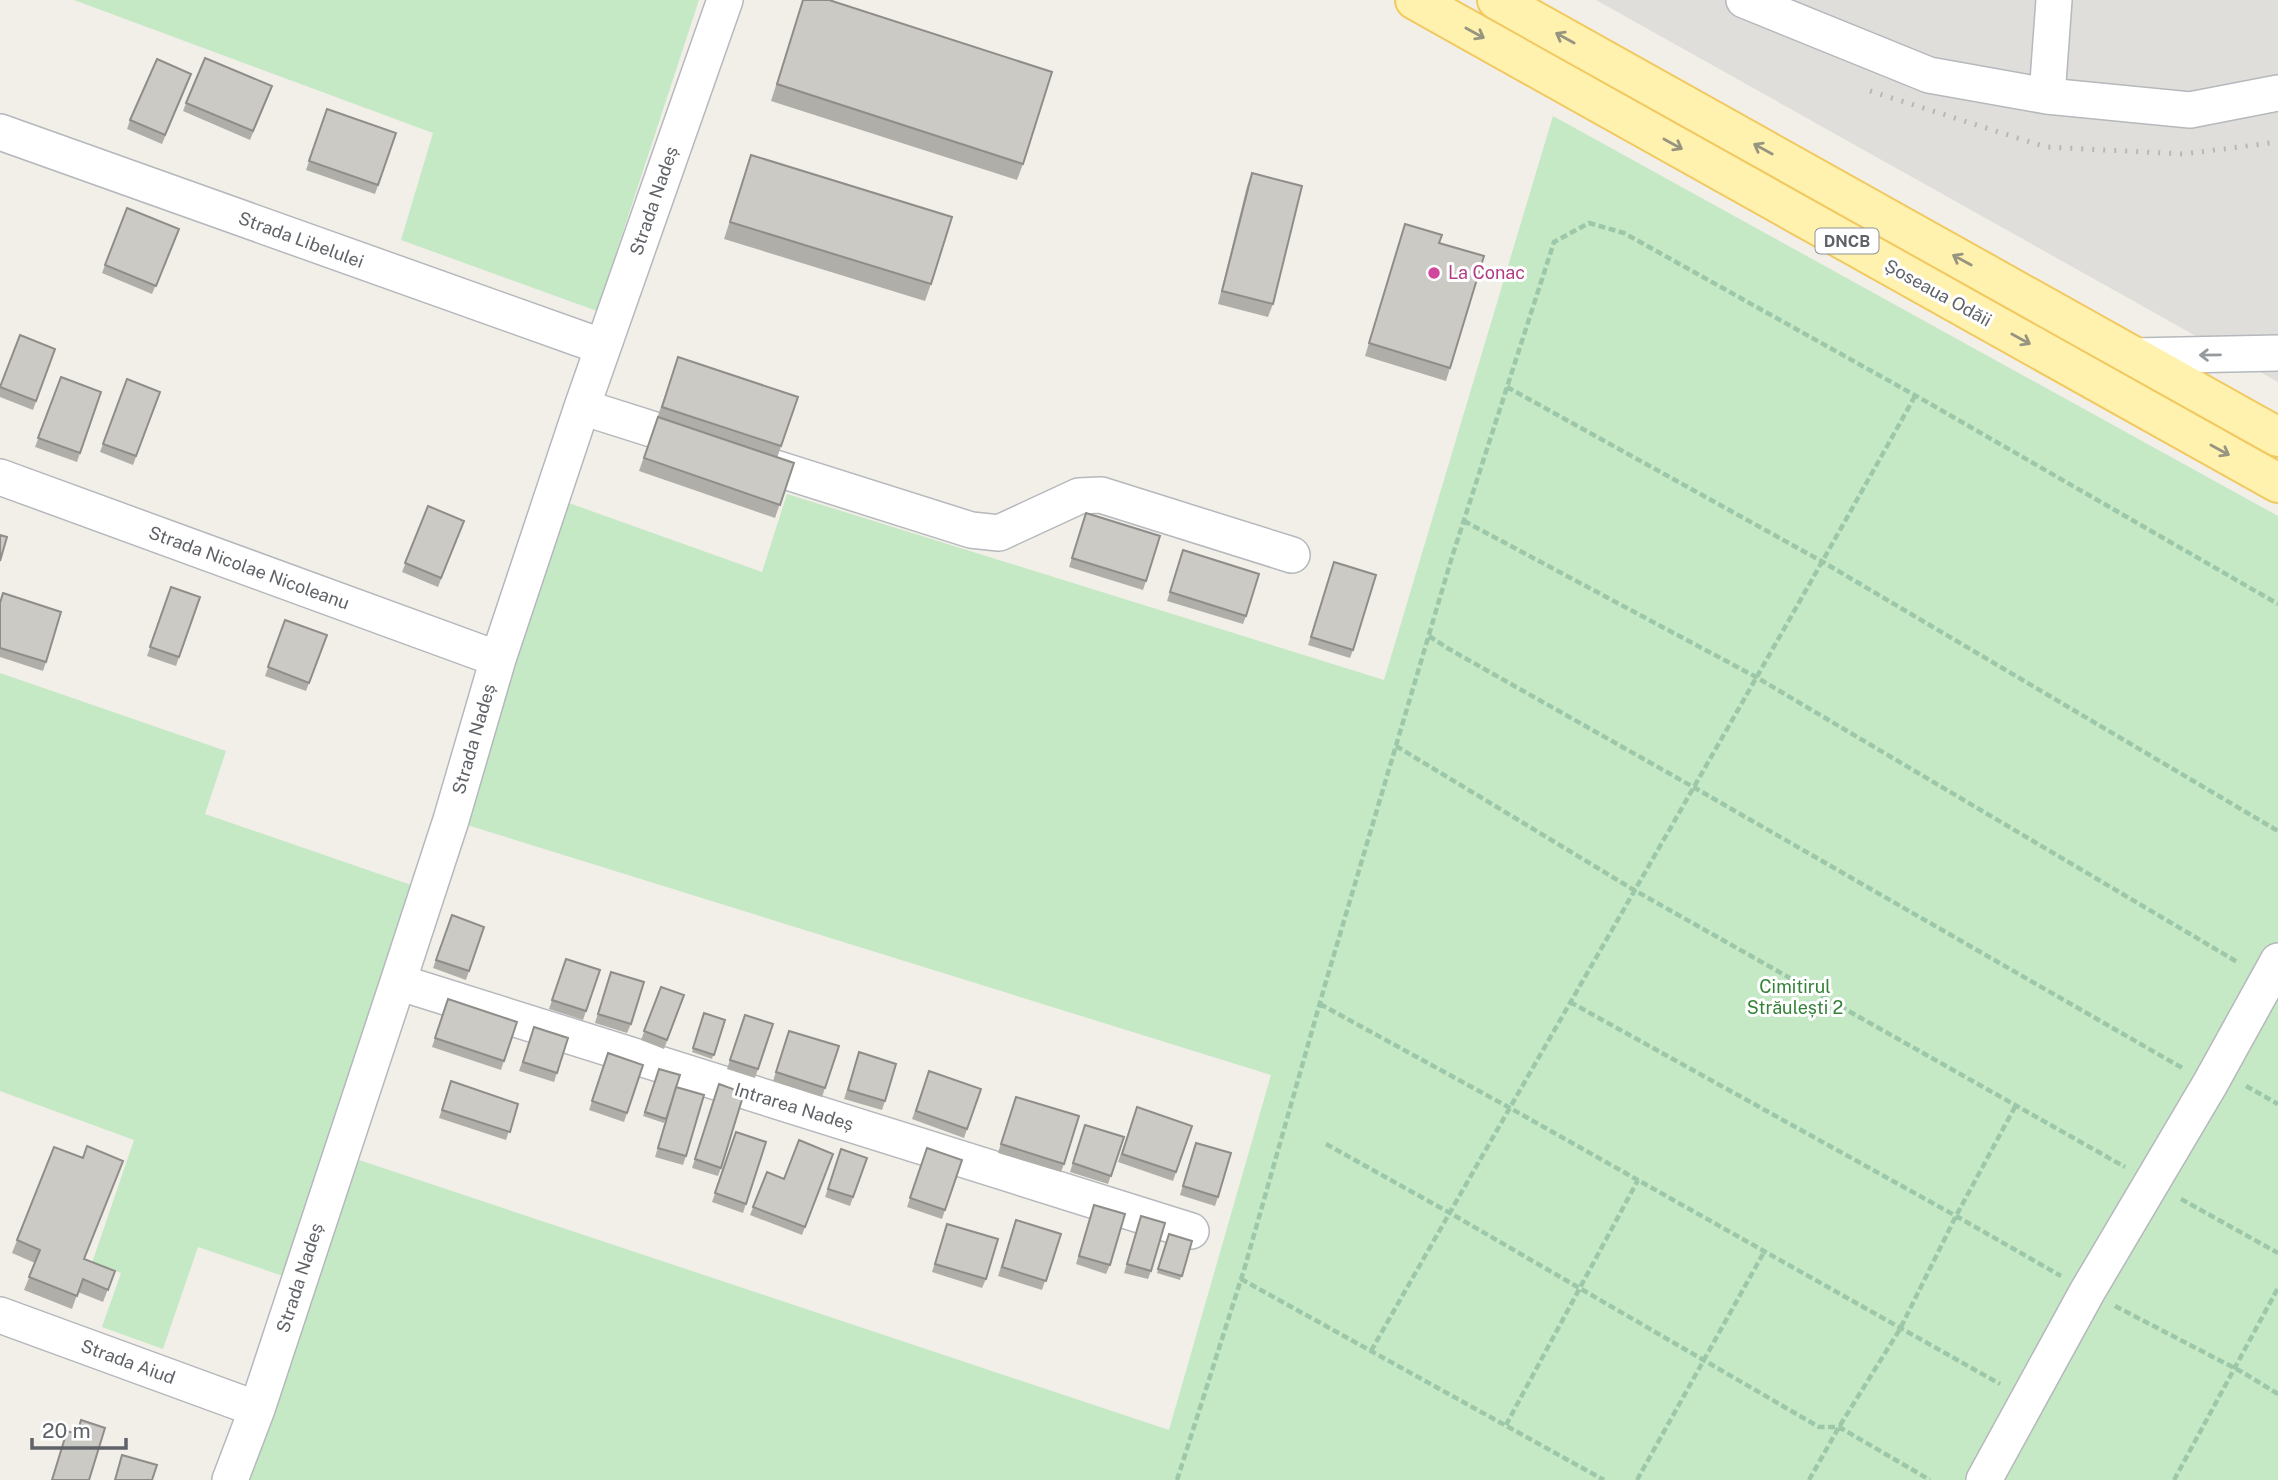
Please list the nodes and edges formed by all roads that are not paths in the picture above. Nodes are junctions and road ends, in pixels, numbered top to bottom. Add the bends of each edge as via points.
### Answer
1 (725, 0) edge
2 (1415, 0) edge
3 (1497, 0) edge
4 (1744, 0) edge
5 (2054, 0) edge
6 (2278, 93) edge
7 (2047, 96) junction
8 (0, 132) edge
9 (603, 347) junction
10 (2278, 353) edge
11 (2134, 356) junction
12 (582, 407) junction
13 (2278, 437) edge
14 (0, 477) edge
15 (2278, 483) edge
16 (1292, 555) dead end
17 (498, 659) junction
18 (2272, 970) edge
19 (398, 982) junction
20 (1191, 1231) dead end
21 (0, 1315) edge
22 (257, 1409) junction
23 (230, 1480) edge
24 (1984, 1480) edge

1 - 9 street, Strada Nadeș
2 -> 15 main road, Șoseaua Odăii / DNCB
11 -> 3 main road, DNCB
4 - 7 street via 1929,75
5 - 7 street
6 - 7 street via 2190,110
8 - 9 street, Strada Libelulei
9 - 12 street, Strada Nadeș
10 -> 11 street
11 - 13 main road, DNCB
12 - 16 street via 971,530 999,533 1079,495 1101,495
12 - 17 street, Strada Nadeș
14 - 17 street, Strada Nicolae Nicoleanu
17 - 19 street, Strada Nadeș
18 - 24 street
19 - 20 street, Intrarea Nadeș
19 - 22 street, Strada Nadeș
21 - 22 street, Strada Aiud
22 - 23 street, Strada Nadeș

